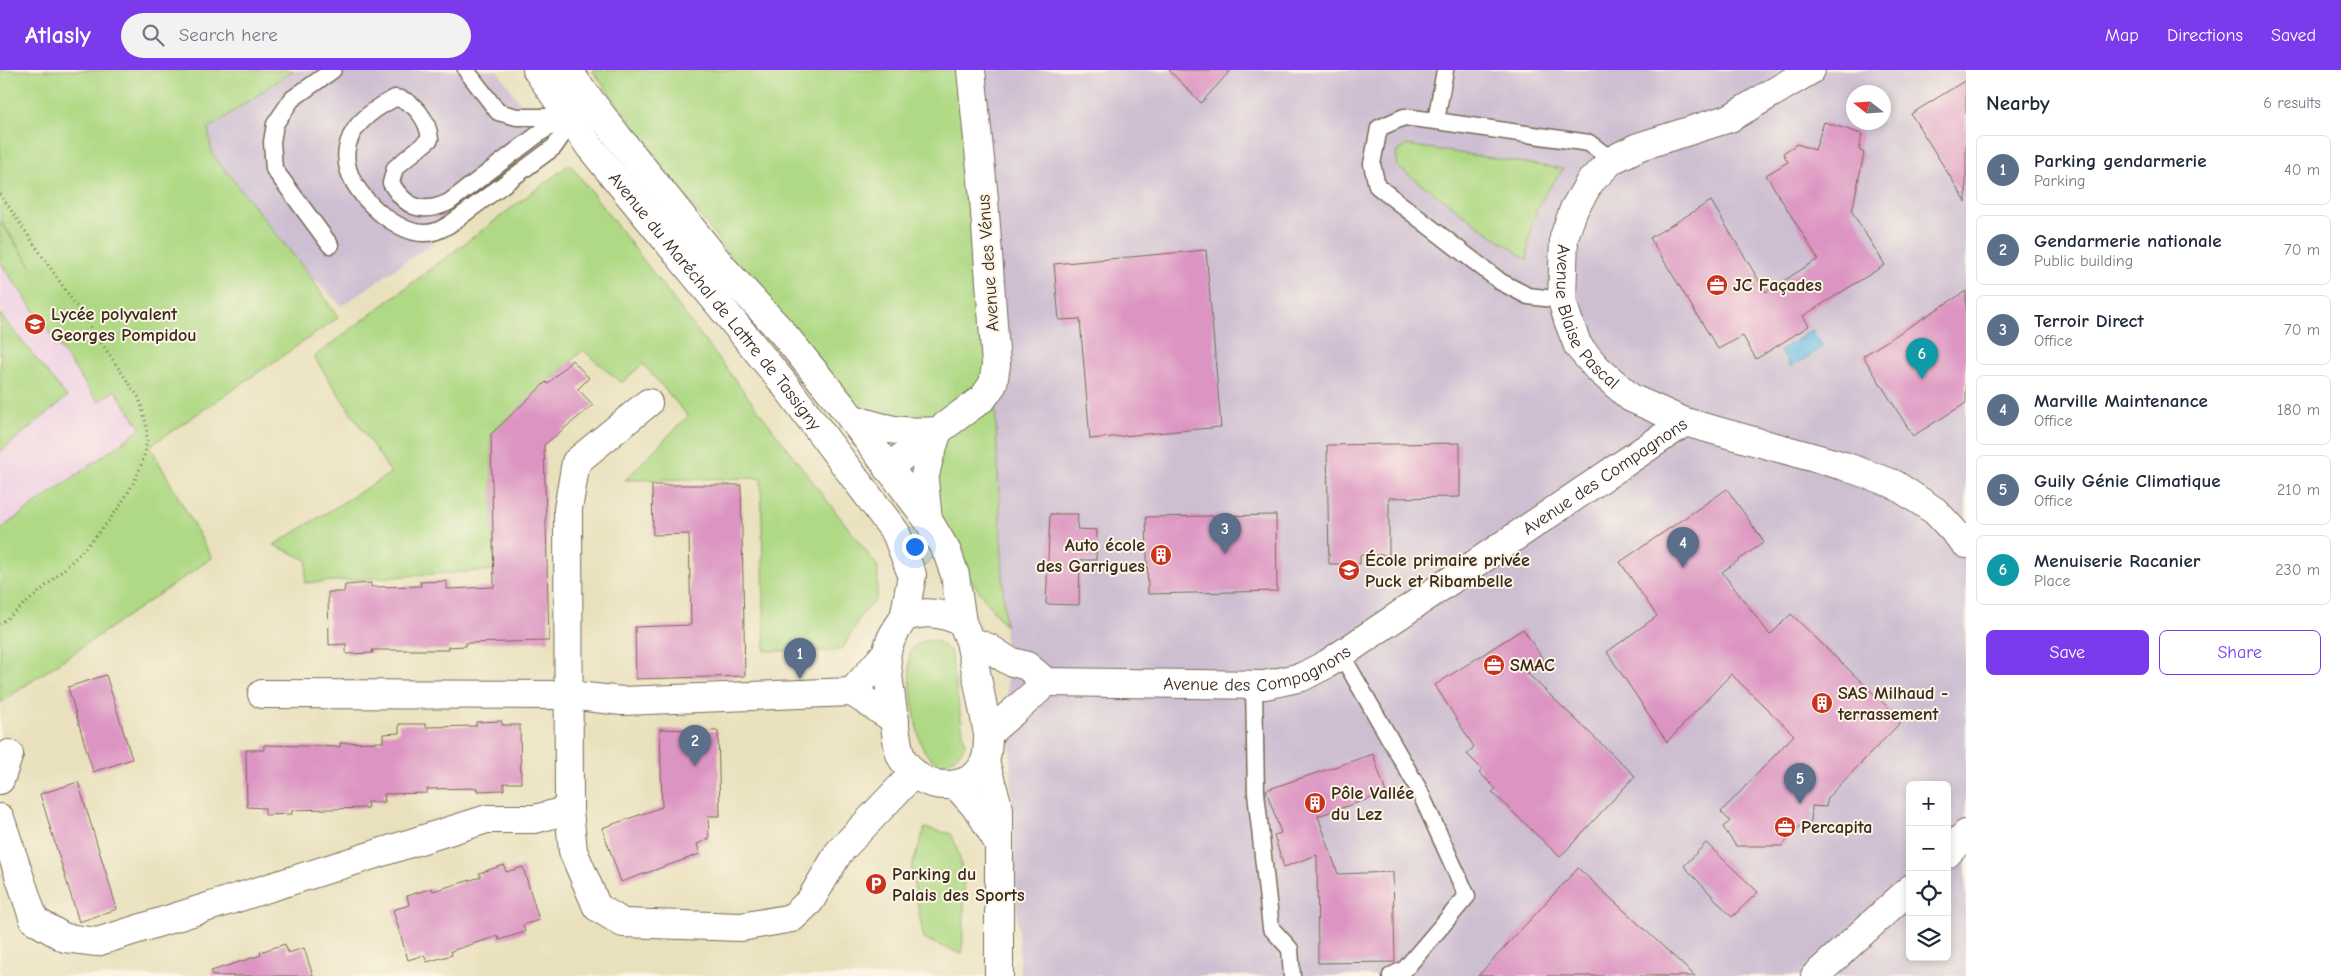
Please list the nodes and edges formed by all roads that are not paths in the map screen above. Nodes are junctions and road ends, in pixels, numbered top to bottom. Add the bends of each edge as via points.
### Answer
1 (333, 70) edge
2 (466, 70) edge
3 (537, 70) edge
4 (568, 70) edge
5 (971, 70) edge
6 (1444, 70) edge
7 (1811, 70) edge
8 (591, 102) junction
9 (568, 116) junction
10 (1436, 122) junction
11 (1612, 160) junction
12 (330, 245) dead end
13 (1562, 300) junction
14 (648, 403) dead end
15 (851, 418) junction
16 (1684, 422) junction
17 (938, 431) junction
18 (887, 468) junction
19 (862, 486) junction
20 (928, 520) junction
21 (1966, 544) edge
22 (904, 618) junction
23 (966, 632) junction
24 (886, 653) junction
25 (1341, 654) junction
26 (1046, 682) junction
27 (1254, 685) junction
28 (852, 692) junction
29 (262, 694) dead end
30 (568, 695) junction
31 (895, 720) junction
32 (988, 734) junction
33 (9, 754) dead end
34 (985, 762) junction
35 (914, 773) junction
36 (0, 780) edge
37 (956, 785) junction
38 (569, 810) junction
39 (0, 818) edge
40 (1966, 834) edge
41 (999, 844) junction
42 (1951, 850) edge
43 (1906, 893) edge
44 (999, 976) edge
45 (1292, 976) edge
46 (1391, 976) edge
47 (1815, 976) edge

1 - 12 lane via 292,98 275,124 272,142 274,169
2 - 9 lane via 498,112 517,118
3 - 9 street, Avenue du Maréchal de Lattre de Tassigny
4 - 8 street, Avenue du Maréchal de Lattre de Tassigny
5 - 17 street, Avenue des Vénus via 996,365 993,384 983,398
6 - 10 lane
7 - 11 street, Avenue Blaise Pascal via 1730,118 1638,147
8 - 9 street
8 - 15 street, Avenue du Maréchal de Lattre de Tassigny via 718,261 782,332
9 - 9 lane via 541,132 449,202 434,209 422,209 400,198 391,183 395,168 430,138 428,126 404,99 395,98 376,108 358,127 348,145 345,163 351,181 386,218 423,234 437,232 554,147
9 - 19 street, Avenue du Maréchal de Lattre de Tassigny via 656,230 785,384
10 - 11 lane via 1589,143
10 - 13 lane via 1404,117 1379,128 1372,164 1377,186 1501,282 1528,296
11 - 13 street, Avenue Blaise Pascal via 1590,182 1574,208 1564,237
13 - 16 street, Avenue Blaise Pascal via 1578,346 1597,368 1631,398
14 - 30 street via 576,462 568,509
15 - 17 street via 907,433
15 - 18 street, Avenue du Maréchal de Lattre de Tassigny
16 - 21 street, Avenue des Compagnons via 1844,466 1894,484 1935,511
16 - 25 street, Avenue des Compagnons
17 - 18 street, Avenue des Vénus
17 - 20 street via 924,480
18 - 19 street
18 - 20 street, Avenue du Maréchal de Lattre de Tassigny
19 - 22 street, Avenue du Maréchal de Lattre de Tassigny via 896,533 912,575
20 - 23 street, Avenue du Maréchal de Lattre de Tassigny via 956,575
22 - 23 street via 927,612 946,615
22 - 24 street, Avenue du Maréchal de Lattre de Tassigny
23 - 26 street via 1009,661 1026,666
23 - 32 street, Avenue du Maréchal de Lattre de Tassigny
24 - 28 street
24 - 31 street
25 - 27 street, Avenue des Compagnons via 1302,678
25 - 46 lane via 1418,788 1467,896 1405,968
26 - 27 street, Avenue des Compagnons
26 - 32 street
27 - 45 lane via 1256,793 1271,928 1290,949
28 - 30 street via 622,701
28 - 31 street
29 - 30 street
30 - 38 street
31 - 35 street via 901,755
32 - 34 street, Avenue du Maréchal de Lattre de Tassigny
33 - 36 street
34 - 37 street via 973,776
34 - 41 street via 999,802
35 - 37 street via 940,785
35 - 38 street via 839,852 810,900 792,918 741,927 624,923 598,907 572,851
37 - 41 street via 980,812
38 - 39 street via 535,819 487,819 97,942 65,938 34,920
40 - 42 street
41 - 44 street
43 - 47 street

